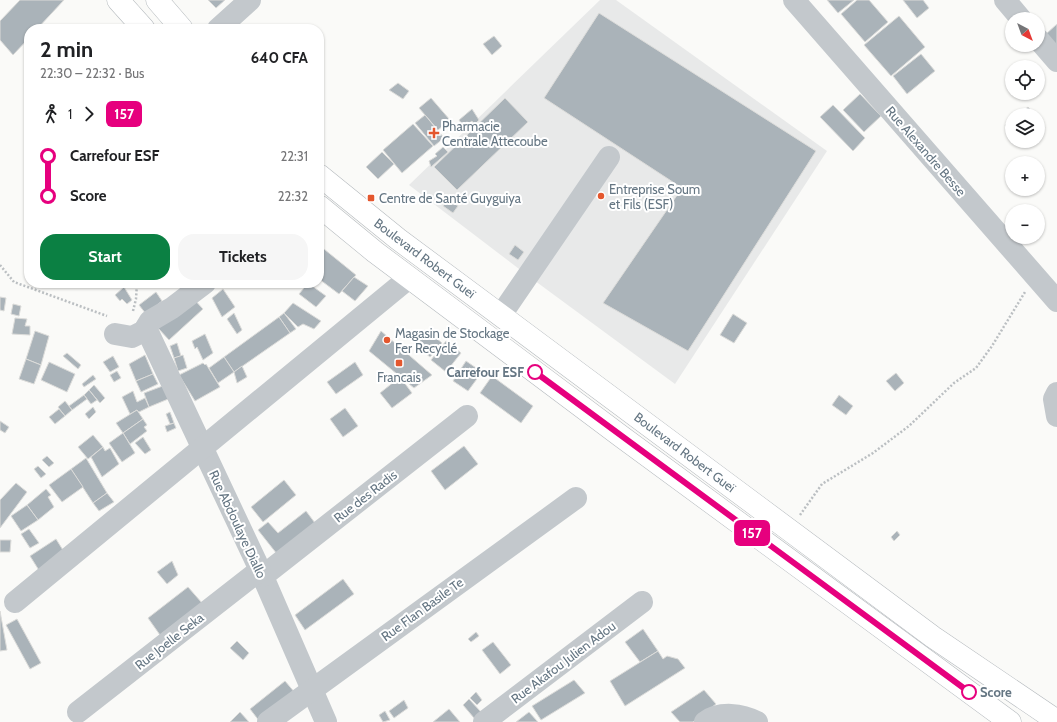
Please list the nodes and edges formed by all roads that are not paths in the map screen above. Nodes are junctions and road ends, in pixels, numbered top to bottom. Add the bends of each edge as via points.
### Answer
1 (118, 0) edge
2 (157, 0) edge
3 (250, 0) edge
4 (794, 0) edge
5 (1005, 0) edge
6 (1015, 12) edge
7 (140, 24) edge
8 (178, 24) edge
9 (224, 24) edge
10 (1045, 47) edge
11 (1057, 61) edge
12 (609, 157) dead end
13 (324, 179) edge
14 (324, 210) edge
15 (409, 278) junction
16 (198, 288) edge
17 (1057, 301) edge
18 (501, 315) junction
19 (138, 323) junction
20 (114, 326) road end
21 (1057, 393) edge
22 (467, 416) dead end
23 (1057, 416) edge
24 (203, 449) junction
25 (576, 498) dead end
26 (261, 573) junction
27 (15, 602) dead end
28 (642, 602) dead end
29 (312, 689) junction
30 (78, 712) dead end
31 (1057, 721) edge
32 (268, 722) edge
33 (326, 722) edge
34 (484, 722) edge
35 (705, 722) edge
36 (757, 722) edge
37 (1010, 722) edge

1 - 7 main road
2 - 8 main road
3 - 9 street
4 - 17 street, Rue Alexandre Besse
5 - 6 street
10 - 11 street
12 - 18 street
13 - 18 main road, Boulevard Robert Gueï via 398,239
14 - 15 main road, Boulevard Robert Gueï
15 - 24 street
15 - 37 main road, Boulevard Robert Gueï
16 - 19 street via 150,321
18 - 31 main road, Boulevard Robert Gueï via 933,637
19 - 20 street via 144,331 132,337
19 - 24 street, Rue Abdoulaye Diallo
21 - 23 street via 1054,399
22 - 26 street, Rue des Radis
24 - 26 street, Rue Abdoulaye Diallo
24 - 27 street
25 - 29 street, Rue Flan Basile Te
26 - 29 street, Rue Abdoulaye Diallo
26 - 30 street, Rue Joelle Seka
28 - 34 street, Rue Akafou Julien Adou
29 - 32 street, Rue Flan Basile Te
29 - 33 street, Rue Abdoulaye Diallo
35 - 36 street via 730,714 748,717

